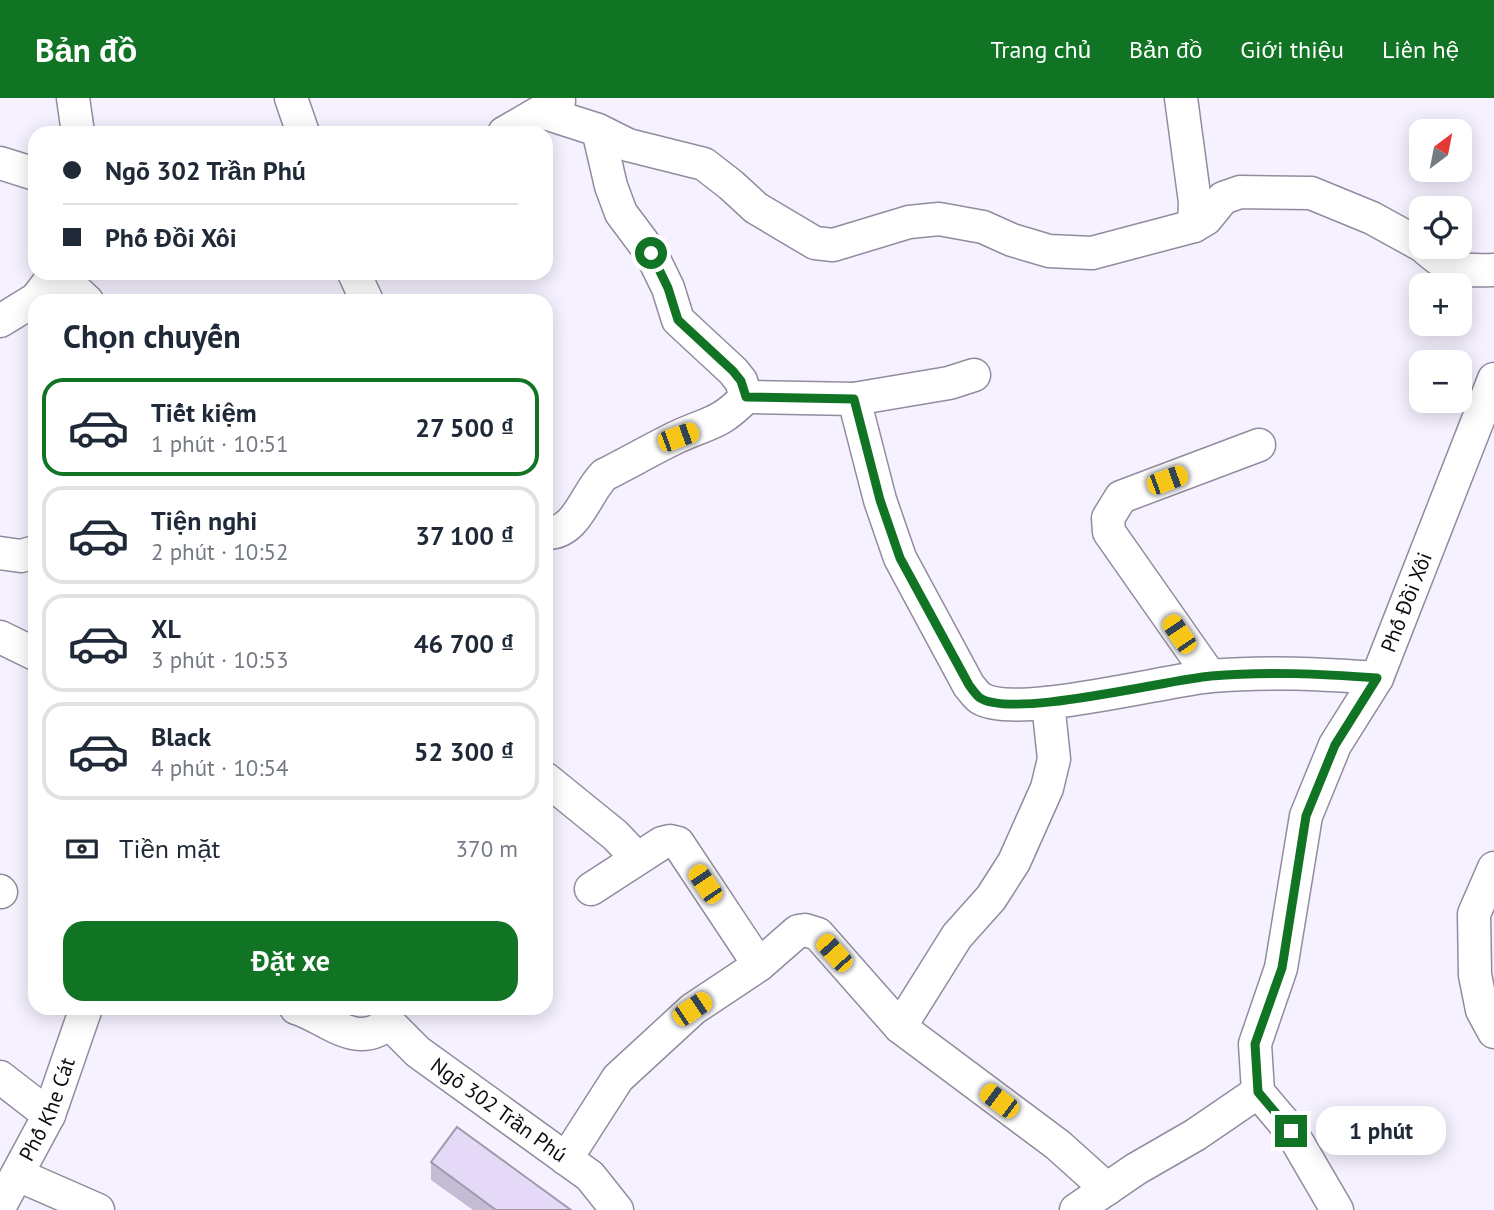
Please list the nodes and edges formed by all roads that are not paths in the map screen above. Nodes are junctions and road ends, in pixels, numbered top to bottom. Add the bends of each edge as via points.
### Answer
1 (73, 98) edge
2 (292, 98) edge
3 (1181, 98) edge
4 (553, 105) edge
5 (77, 126) edge
6 (301, 126) edge
7 (516, 126) edge
8 (598, 130) junction
9 (0, 163) edge
10 (28, 172) edge
11 (1194, 226) junction
12 (1409, 238) edge
13 (1440, 259) edge
14 (1494, 270) edge
15 (51, 280) edge
16 (64, 280) edge
17 (40, 294) edge
18 (80, 294) edge
19 (28, 304) edge
20 (0, 321) edge
21 (974, 375) dead end
22 (1494, 379) edge
23 (746, 397) junction
24 (854, 399) junction
25 (1259, 445) dead end
26 (553, 533) edge
27 (0, 553) edge
28 (28, 554) edge
29 (0, 637) edge
30 (28, 651) edge
31 (1210, 676) junction
32 (1377, 678) junction
33 (1048, 703) junction
34 (553, 785) edge
35 (638, 858) junction
36 (1494, 868) edge
37 (591, 889) dead end
38 (759, 965) junction
39 (84, 1015) edge
40 (310, 1015) edge
41 (387, 1015) edge
42 (900, 1027) junction
43 (1494, 1032) edge
44 (0, 1077) edge
45 (1258, 1092) junction
46 (50, 1115) junction
47 (566, 1159) junction
48 (18, 1175) junction
49 (1107, 1189) junction
50 (0, 1206) edge
51 (99, 1210) edge
52 (617, 1210) edge
53 (1076, 1210) edge
54 (1337, 1210) edge

1 - 5 street
2 - 6 street
3 - 11 street
4 - 7 street
4 - 8 street
8 - 11 street via 628,145 704,164 756,208 815,243 833,245 909,222 939,219 983,227 1049,251 1092,253
8 - 23 street via 621,213 651,253 678,320 733,371
9 - 10 street
11 - 12 street via 1223,198 1240,192 1311,193
13 - 14 street via 1453,269
15 - 17 street
16 - 18 street
19 - 20 street
21 - 24 street
22 - 32 street, Phố Đồi Xôi
23 - 24 street
23 - 26 street via 717,422 604,475 570,526
24 - 33 street via 900,558 969,685 979,698 999,704
25 - 31 street via 1121,497 1108,518 1109,532
27 - 28 street
29 - 30 street
31 - 32 street
31 - 33 street
32 - 45 street, Phố Đồi Xôi via 1335,745 1306,816 1282,968 1255,1044
33 - 42 street via 1054,759 1047,788 1014,862 991,898 957,936
34 - 35 street
35 - 37 street
35 - 38 street via 662,843 678,844
36 - 43 street via 1474,914 1475,975 1482,1010
38 - 42 street via 798,931 818,934
38 - 47 street via 692,1009 618,1078
39 - 46 street, Phố Khe Cát
40 - 41 street via 346,1033 369,1034 382,1029
41 - 47 street, Ngõ 302 Trần Phú via 418,1052
42 - 49 street via 1058,1145
44 - 46 street
45 - 49 street
45 - 54 street via 1291,1131
46 - 48 street, Phố Khe Cát
47 - 52 street, Ngõ 302 Trần Phú via 590,1176
48 - 50 street, Phố Khe Cát
48 - 51 street
49 - 53 street

